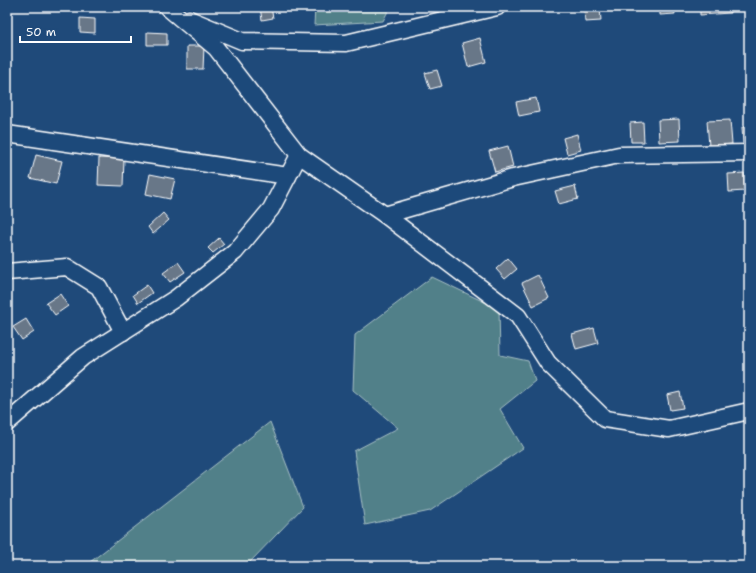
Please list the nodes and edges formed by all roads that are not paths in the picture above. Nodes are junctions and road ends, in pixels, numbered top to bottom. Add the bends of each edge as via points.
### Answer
1 (497, 7) edge
2 (171, 10) edge
3 (7, 134) edge
4 (749, 153) edge
5 (299, 155) junction
6 (288, 176) junction
7 (385, 215) junction
8 (7, 272) edge
9 (123, 332) junction
10 (749, 411) edge
11 (7, 423) edge

1 - 2 street via 346,43 242,40
2 - 5 street via 216,48
3 - 6 street
4 - 7 street via 619,155 513,178
5 - 6 street
5 - 7 street
6 - 9 street via 271,209 235,252 176,298
7 - 10 street via 518,316 548,363 605,419 670,429
8 - 9 street via 67,267 99,287
9 - 11 street via 83,358

